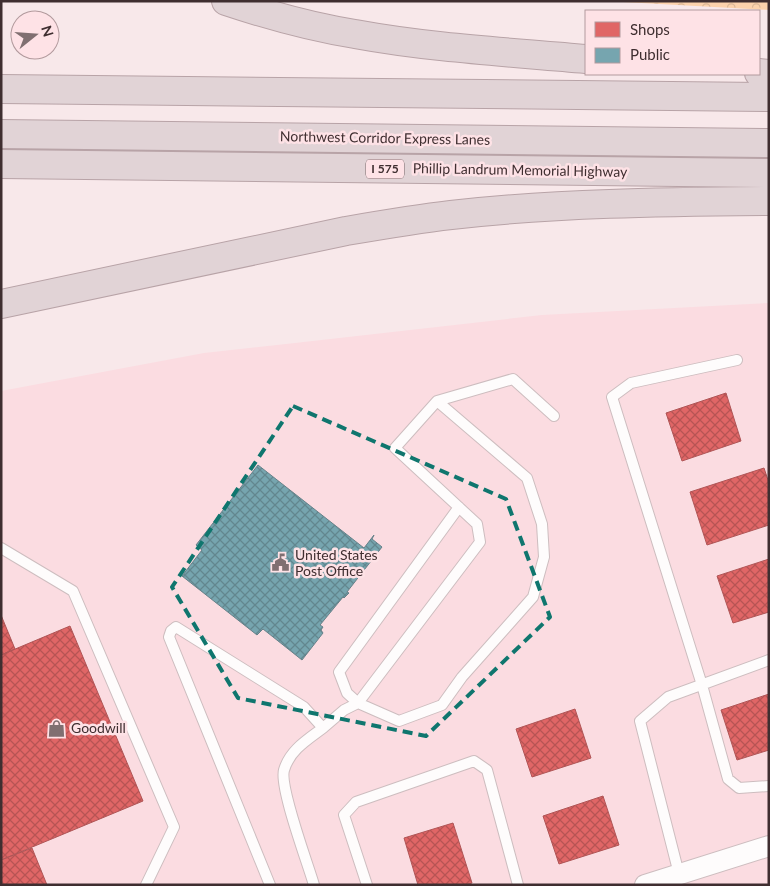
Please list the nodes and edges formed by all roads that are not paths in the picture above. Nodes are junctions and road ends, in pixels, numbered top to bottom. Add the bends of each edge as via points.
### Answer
1 (226, 1) edge
2 (585, 59) edge
3 (1, 89) edge
4 (769, 97) edge
5 (1, 134) edge
6 (769, 142) edge
7 (1, 164) edge
8 (769, 173) edge
9 (769, 200) edge
10 (1, 304) edge
11 (738, 360) dead end
12 (437, 401) junction
13 (554, 416) dead end
14 (459, 507) junction
15 (1, 548) edge
16 (769, 660) edge
17 (702, 685) junction
18 (358, 703) junction
19 (323, 728) junction
20 (769, 786) edge
21 (769, 846) edge
22 (679, 874) junction
23 (146, 885) edge
24 (270, 885) edge
25 (314, 885) edge
26 (367, 885) edge
27 (518, 885) edge
28 (645, 885) edge

1 - 2 highway via 304,24 353,34
3 - 4 highway
5 - 6 highway, Northwest Corridor Express Lanes
7 - 8 highway, Phillip Landrum Memorial Highway / I 575
9 - 10 highway via 549,207 421,218
11 - 17 lane via 631,383 612,397
12 - 13 lane via 513,379
12 - 14 lane via 395,448
12 - 18 lane via 526,478 542,524 544,557 533,597 462,677 442,705 399,722
14 - 18 lane via 338,672 347,693
14 - 18 lane via 477,524 480,542
15 - 23 lane via 73,591 174,827
16 - 17 lane
17 - 20 lane via 728,779 739,788
17 - 22 lane via 668,697 640,721
18 - 19 lane
19 - 24 lane via 304,707 176,627 171,631 169,637
19 - 25 lane via 298,747 283,772 284,789
21 - 22 street
22 - 28 street
26 - 27 lane via 344,815 356,802 474,761 486,770

